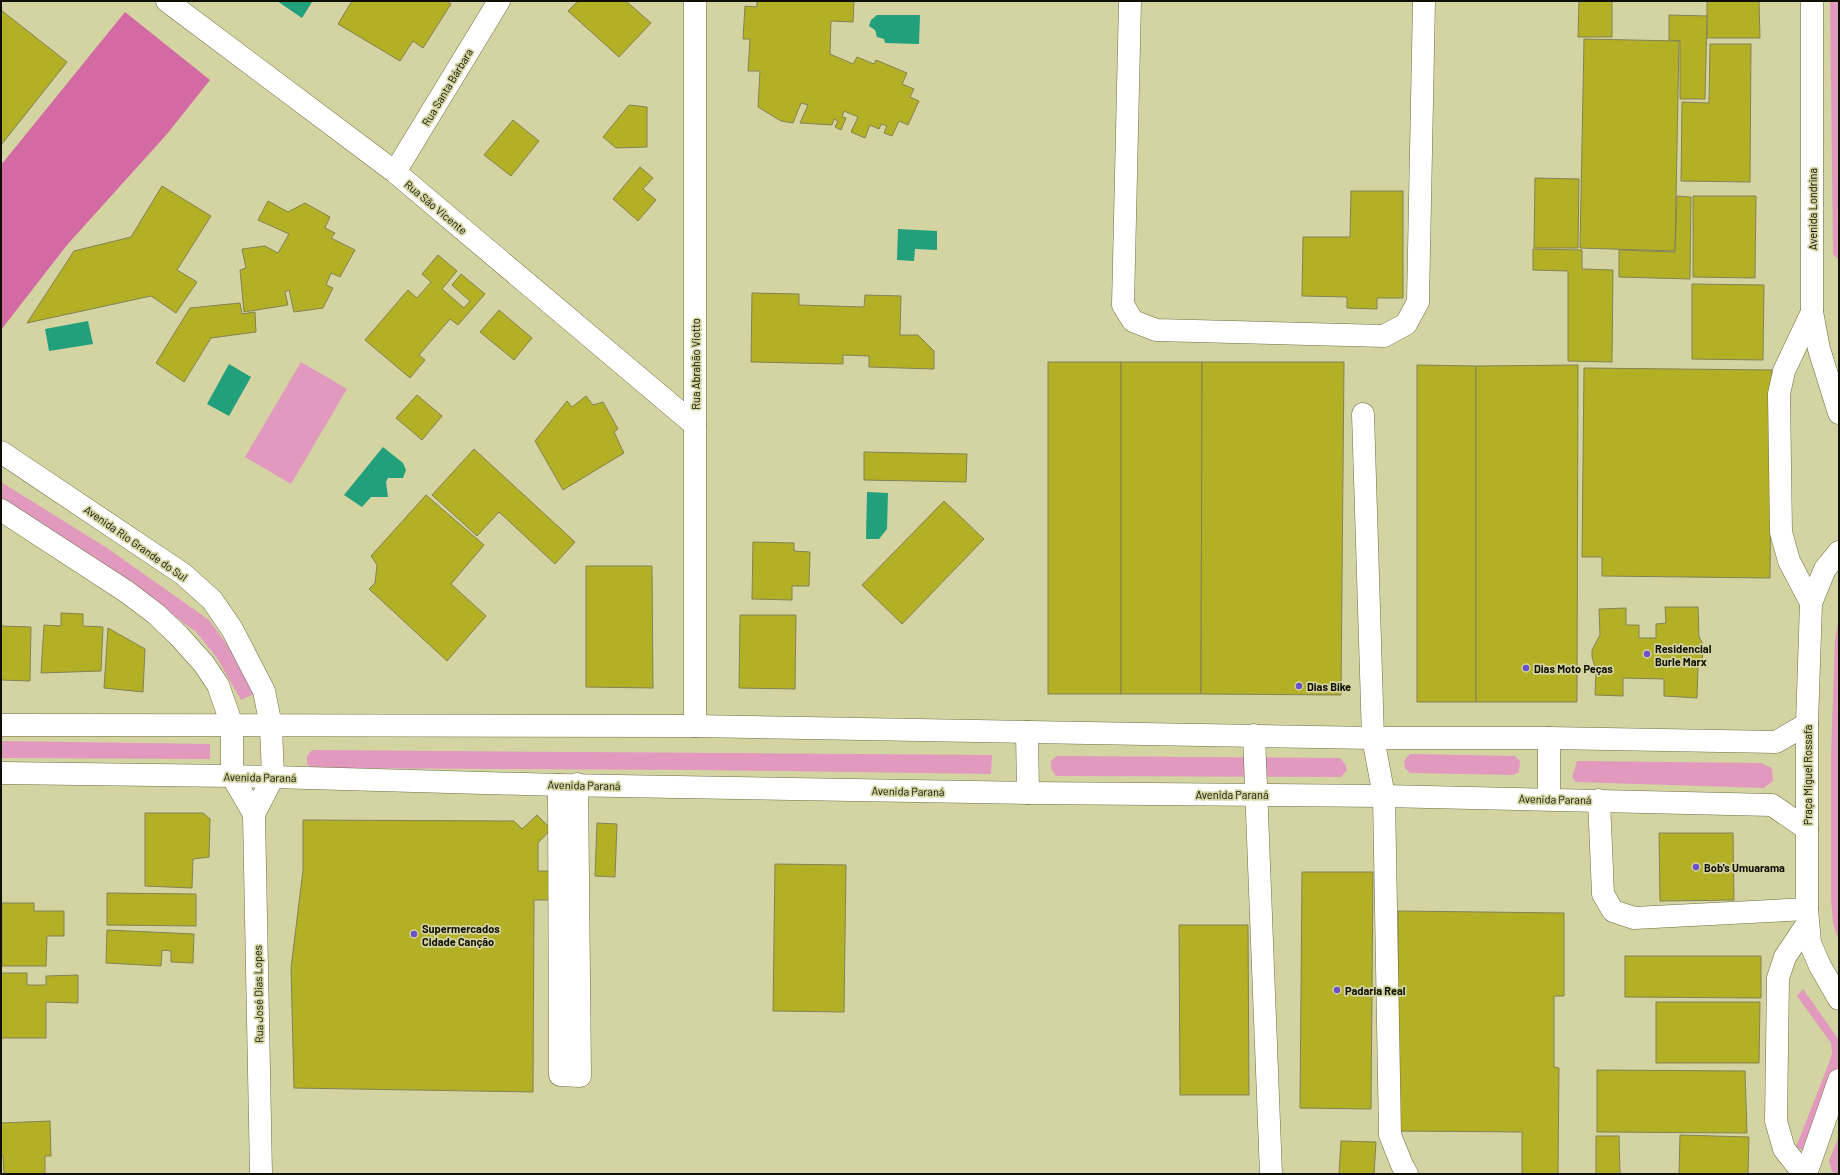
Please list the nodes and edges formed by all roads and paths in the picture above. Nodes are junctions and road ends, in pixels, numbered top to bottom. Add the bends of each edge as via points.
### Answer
1 (167, 1) edge
2 (499, 1) edge
3 (696, 1) edge
4 (1130, 1) edge
5 (1424, 1) edge
6 (1812, 1) edge
7 (395, 172) junction
8 (1812, 312) junction
9 (1839, 413) edge
10 (1363, 414) dead end
11 (695, 425) junction
12 (1, 452) edge
13 (1, 510) edge
14 (1839, 552) edge
15 (1811, 603) junction
16 (1806, 724) junction
17 (1, 725) edge
18 (232, 726) junction
19 (271, 726) junction
20 (695, 726) junction
21 (1027, 732) junction
22 (1254, 735) junction
23 (1373, 738) junction
24 (1549, 738) junction
25 (1, 773) edge
26 (232, 776) junction
27 (273, 777) junction
28 (568, 784) junction
29 (1028, 793) junction
30 (1257, 794) junction
31 (1384, 796) junction
32 (1549, 799) junction
33 (1599, 800) junction
34 (254, 814) junction
35 (1807, 829) junction
36 (1807, 916) junction
37 (1839, 999) edge
38 (1839, 1080) edge
39 (262, 1174) edge
40 (1271, 1174) edge
41 (1407, 1174) edge
42 (1805, 1174) edge

1 - 7 main road, Rua São Vicente
2 - 7 main road, Rua Santa Bárbara
3 - 11 main road, Rua Abrahão Viotto
4 - 5 main road via 1123,305 1133,321 1156,330 1384,336 1406,324 1418,302
6 - 8 main road, Avenida Londrina
7 - 11 main road, Rua São Vicente
8 - 9 main road, Avenida Londrina via 1819,349
8 - 15 main road via 1784,371 1778,394 1781,532 1789,561
10 - 23 main road
11 - 20 main road, Rua Abrahão Viotto
12 - 19 main road, Avenida Rio Grande do Sul via 183,574 212,600 246,653 264,691
13 - 18 main road via 127,592 156,614 179,636 212,676
14 - 15 main road, Praça Miguel Rossafa via 1825,569
15 - 16 main road, Praça Miguel Rossafa
16 - 24 main road via 1776,742
16 - 35 main road, Praça Miguel Rossafa
17 - 18 main road
18 - 19 main road
18 - 26 main road
19 - 20 main road
19 - 27 main road, Avenida Rio Grande do Sul
20 - 21 main road
21 - 22 main road
21 - 29 main road
22 - 23 main road
22 - 30 main road
23 - 24 main road
23 - 31 main road
24 - 32 main road
25 - 26 main road, Avenida Paraná
26 - 27 main road, Avenida Paraná
26 - 34 main road, Rua José Dias Lopes
27 - 28 main road, Avenida Paraná
27 - 34 main road, Rua José Dias Lopes
28 - 28 main road via 560,1075 580,1076
28 - 29 main road, Avenida Paraná
29 - 30 main road, Avenida Paraná
30 - 31 main road, Avenida Paraná
30 - 40 main road
31 - 32 main road, Avenida Paraná
31 - 41 main road via 1390,1135
32 - 33 main road, Avenida Paraná
33 - 35 main road, Avenida Paraná via 1772,805
33 - 36 main road via 1603,894 1613,911 1634,918
34 - 39 main road, Rua José Dias Lopes
35 - 36 main road, Praça Miguel Rossafa
36 - 37 main road, Praça Miguel Rossafa via 1810,943
36 - 42 main road via 1785,957 1778,978 1776,1121 1784,1149
38 - 42 main road

